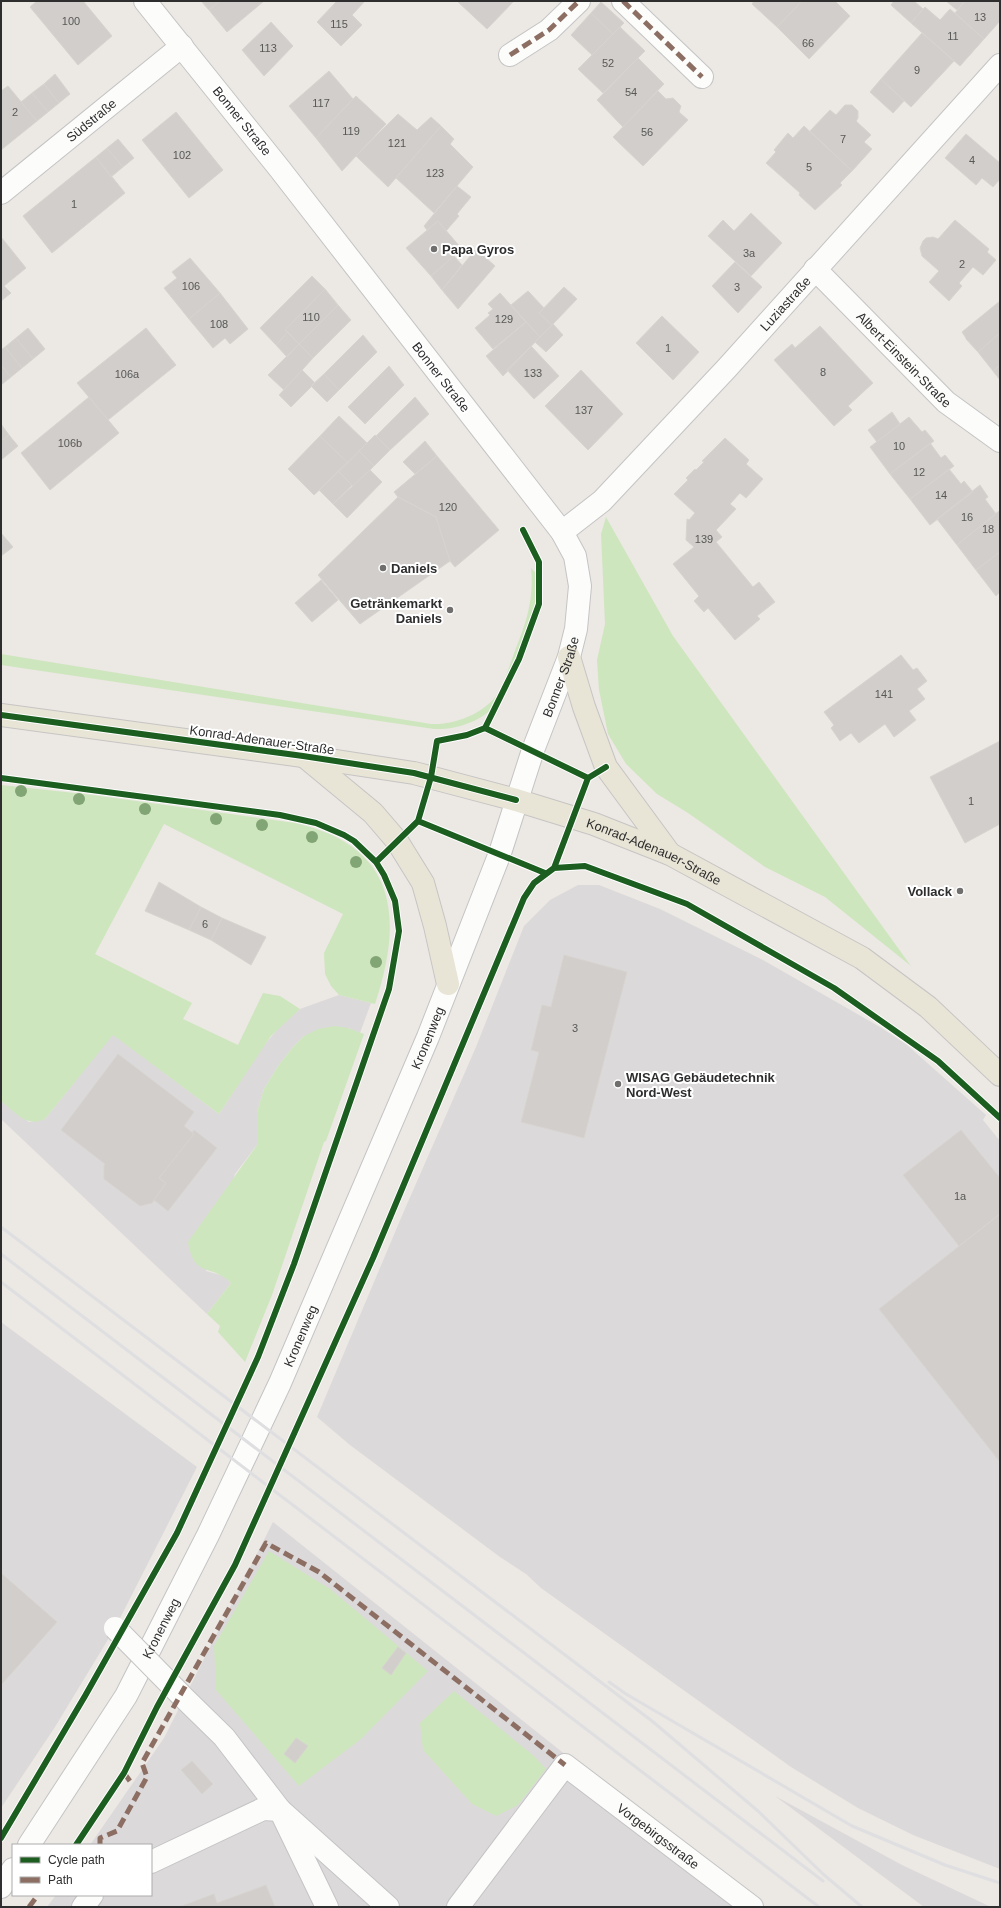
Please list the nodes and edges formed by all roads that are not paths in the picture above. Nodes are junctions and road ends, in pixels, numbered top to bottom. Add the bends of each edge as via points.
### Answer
1 (145, 1) edge
2 (579, 1) edge
3 (623, 1) edge
4 (182, 46) junction
5 (510, 55) dead end
6 (1000, 66) edge
7 (702, 77) dead end
8 (1, 193) edge
9 (815, 269) junction
10 (1000, 441) edge
11 (562, 532) junction
12 (569, 657) junction
13 (1, 715) edge
14 (303, 756) junction
15 (516, 800) junction
16 (670, 854) junction
17 (448, 984) junction
18 (1000, 1075) edge
19 (115, 1628) dead end
20 (271, 1809) junction
21 (31, 1844) edge
22 (152, 1862) edge
23 (12, 1870) edge
24 (1, 1887) edge
25 (91, 1896) edge
26 (83, 1907) edge
27 (327, 1907) edge
28 (388, 1907) edge
29 (458, 1907) edge
30 (752, 1907) edge

1 - 4 street, Bonner Straße
2 - 5 street via 548,30
3 - 7 street
4 - 8 street, Südstraße
4 - 11 street, Bonner Straße
6 - 9 street, Luziastraße
9 - 10 street, Albert-Einstein-Straße via 946,402
9 - 11 street, Luziastraße via 727,368 602,501
11 - 12 street, Bonner Straße via 575,556 580,586 576,629
12 - 15 street, Bonner Straße via 540,729
12 - 16 main road via 606,767
13 - 14 main road, Konrad-Adenauer-Straße
14 - 15 main road, Konrad-Adenauer-Straße via 414,773
14 - 17 main road via 373,813 397,841 423,883
15 - 16 main road, Konrad-Adenauer-Straße via 594,824
15 - 17 street, Kronenweg via 500,853
16 - 18 main road, Konrad-Adenauer-Straße via 862,958 928,1007
17 - 21 street, Kronenweg via 428,1037 280,1383 208,1535 126,1696
19 - 20 street, bridge via 224,1737
20 - 22 street
20 - 27 street
20 - 28 street
23 - 24 street
25 - 26 street
29 - 30 street, Vorgebirgsstraße via 565,1765

